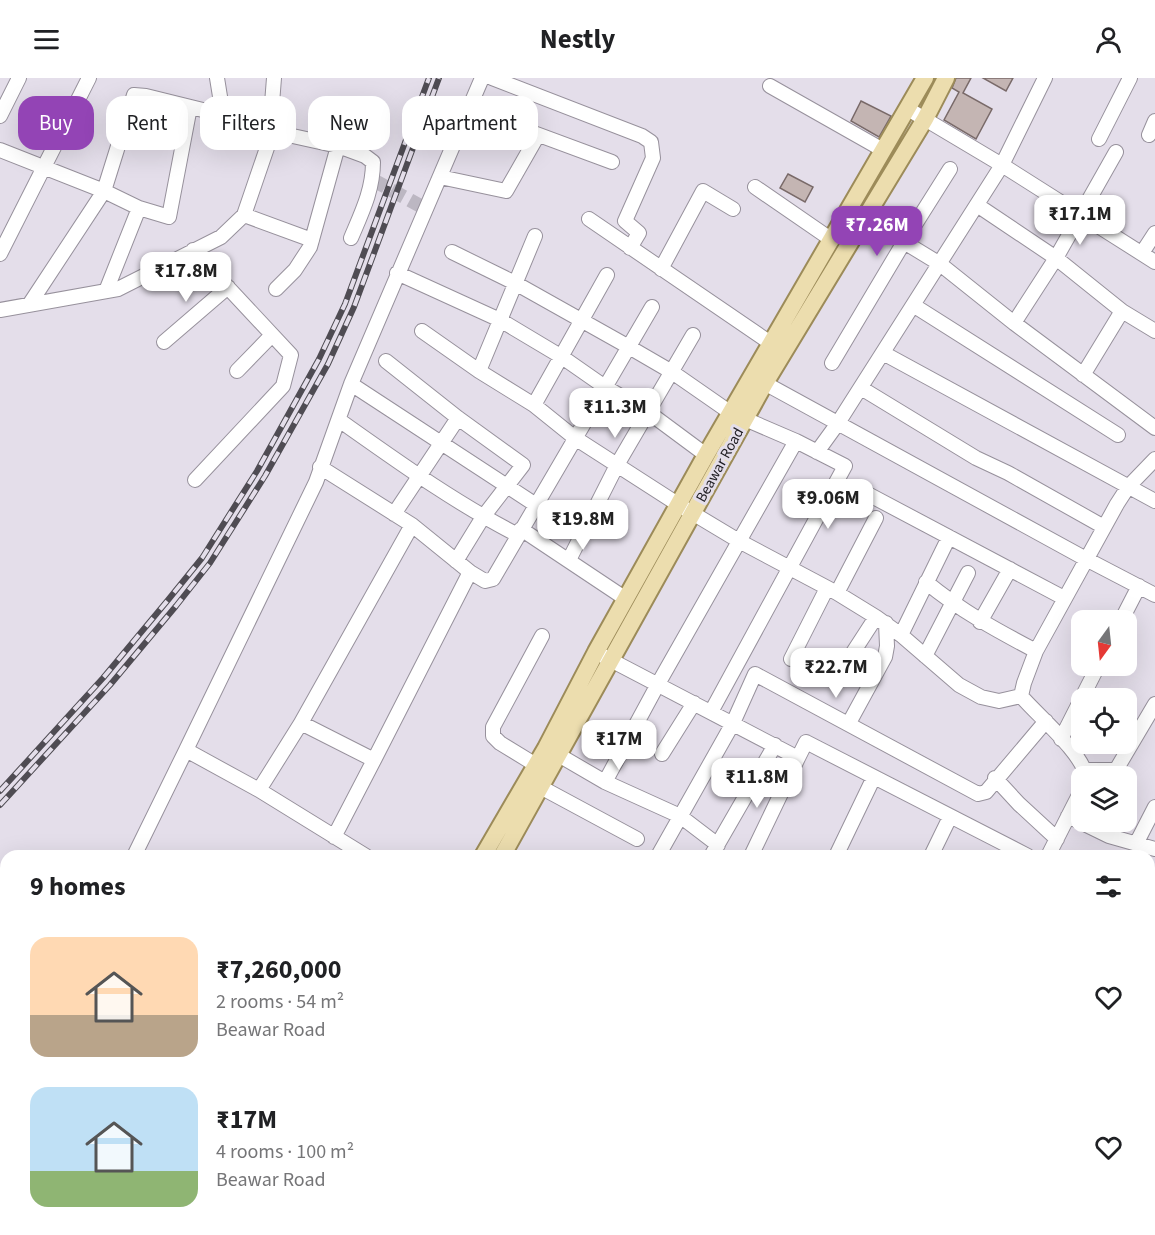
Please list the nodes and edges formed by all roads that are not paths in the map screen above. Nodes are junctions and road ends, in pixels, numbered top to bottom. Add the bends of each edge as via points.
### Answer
1 (19, 78) edge
2 (89, 78) edge
3 (217, 78) edge
4 (274, 78) edge
5 (482, 78) edge
6 (492, 78) edge
7 (924, 78) edge
8 (946, 78) edge
9 (1045, 78) edge
10 (1130, 78) edge
11 (770, 86) dead end
12 (220, 96) edge
13 (273, 96) edge
14 (474, 96) edge
15 (190, 107) junction
16 (200, 109) edge
17 (908, 109) junction
18 (0, 116) edge
19 (925, 119) junction
20 (1155, 121) edge
21 (538, 135) edge
22 (1149, 135) dead end
23 (1100, 139) dead end
24 (0, 150) edge
25 (266, 150) edge
26 (337, 150) edge
27 (349, 150) edge
28 (452, 150) edge
29 (529, 150) edge
30 (883, 150) junction
31 (1116, 152) dead end
32 (612, 162) dead end
33 (1002, 165) junction
34 (44, 168) junction
35 (950, 169) dead end
36 (440, 177) junction
37 (755, 187) dead end
38 (104, 191) junction
39 (977, 205) junction
40 (139, 208) junction
41 (733, 209) dead end
42 (850, 209) junction
43 (1080, 214) junction
44 (244, 215) junction
45 (589, 219) dead end
46 (866, 219) junction
47 (1155, 233) edge
48 (535, 236) dead end
49 (351, 238) dead end
50 (312, 240) junction
51 (832, 240) junction
52 (904, 242) junction
53 (630, 248) junction
54 (193, 250) junction
55 (452, 252) dead end
56 (1142, 253) junction
57 (0, 254) edge
58 (1056, 258) junction
59 (1155, 262) edge
60 (940, 264) junction
61 (661, 268) junction
62 (397, 273) junction
63 (607, 275) dead end
64 (515, 283) junction
65 (228, 287) junction
66 (276, 289) dead end
67 (106, 291) junction
68 (29, 305) junction
69 (913, 305) junction
70 (652, 307) dead end
71 (0, 310) edge
72 (1122, 311) junction
73 (500, 320) junction
74 (582, 320) junction
75 (1014, 323) junction
76 (422, 331) dead end
77 (1155, 331) edge
78 (272, 335) junction
79 (693, 335) dead end
80 (164, 342) dead end
81 (772, 344) junction
82 (629, 347) junction
83 (883, 353) junction
84 (562, 357) junction
85 (386, 361) dead end
86 (832, 363) dead end
87 (237, 371) dead end
88 (479, 371) junction
89 (672, 372) junction
90 (1083, 375) junction
91 (759, 380) junction
92 (351, 384) junction
93 (604, 387) junction
94 (861, 388) junction
95 (534, 405) junction
96 (648, 412) junction
97 (739, 416) junction
98 (458, 418) junction
99 (339, 420) junction
100 (838, 423) junction
101 (1155, 428) edge
102 (1118, 435) dead end
103 (575, 438) junction
104 (795, 441) junction
105 (441, 444) junction
106 (817, 452) junction
107 (706, 455) junction
108 (1155, 459) edge
109 (617, 465) junction
110 (320, 467) junction
111 (419, 477) junction
112 (195, 480) dead end
113 (507, 487) junction
114 (1128, 487) junction
115 (864, 492) dead end
116 (1155, 501) edge
117 (536, 505) junction
118 (686, 509) junction
119 (394, 514) junction
120 (483, 518) junction
121 (876, 518) dead end
122 (411, 525) junction
123 (1104, 526) junction
124 (520, 532) junction
125 (949, 537) junction
126 (739, 541) junction
127 (1086, 559) junction
128 (569, 560) junction
129 (456, 561) junction
130 (790, 568) junction
131 (1010, 569) junction
132 (470, 572) junction
133 (968, 573) dead end
134 (926, 582) junction
135 (1139, 586) junction
136 (832, 590) junction
137 (1155, 595) edge
138 (1064, 598) junction
139 (626, 599) junction
140 (952, 604) junction
141 (1127, 610) edge
142 (980, 622) junction
143 (890, 627) junction
144 (542, 636) dead end
145 (1036, 651) junction
146 (596, 652) junction
147 (925, 656) junction
148 (791, 659) dead end
149 (613, 661) junction
150 (839, 674) dead end
151 (1093, 676) edge
152 (658, 684) junction
153 (1022, 696) junction
154 (694, 703) junction
155 (1154, 708) edge
156 (711, 712) junction
157 (1046, 721) junction
158 (301, 723) junction
159 (733, 723) junction
160 (849, 723) junction
161 (1061, 739) junction
162 (775, 746) junction
163 (186, 750) junction
164 (552, 752) junction
165 (662, 754) dead end
166 (798, 758) junction
167 (374, 760) junction
168 (536, 765) junction
169 (1083, 766) edge
170 (1118, 766) edge
171 (874, 777) junction
172 (605, 782) junction
173 (535, 784) junction
174 (991, 784) junction
175 (259, 790) junction
176 (1155, 807) edge
177 (1071, 810) edge
178 (680, 816) junction
179 (1068, 816) junction
180 (950, 817) junction
181 (334, 837) junction
182 (637, 839) dead end
183 (1056, 839) junction
184 (1136, 843) junction
185 (1155, 849) edge
186 (137, 850) edge
187 (356, 850) edge
188 (487, 850) edge
189 (505, 850) edge
190 (661, 850) edge
191 (714, 850) edge
192 (716, 850) edge
193 (755, 850) edge
194 (839, 850) edge
195 (934, 850) edge
196 (1016, 850) edge
197 (1051, 850) edge

1 - 18 street
2 - 34 street
3 - 12 street
4 - 13 street
5 - 14 street
6 - 53 street via 651,142 653,158 625,221 639,233
7 - 17 main road, Beawar Road
8 - 19 main road, Beawar Road
9 - 33 street
10 - 23 street
11 - 30 street
15 - 16 street
15 - 38 street via 134,95
15 - 40 street via 169,217
17 - 19 street
17 - 30 main road, Beawar Road
19 - 33 street
19 - 46 main road, Beawar Road
20 - 22 street
21 - 32 street
24 - 34 street
25 - 44 street
26 - 50 street
27 - 49 street via 373,162 373,180
28 - 36 street
29 - 36 street via 506,191
30 - 42 main road, Beawar Road
31 - 43 street
33 - 39 street
33 - 43 street
34 - 38 street
34 - 57 street
35 - 52 street
36 - 62 street
37 - 51 street
38 - 40 street
38 - 68 street
39 - 58 street
39 - 60 street
40 - 67 street
41 - 61 street via 703,191
42 - 46 street
42 - 51 main road, Beawar Road
43 - 56 street
43 - 58 street
44 - 50 street
44 - 54 street via 221,237
45 - 53 street
46 - 52 street
46 - 91 main road, Beawar Road
47 - 56 street
48 - 64 street
50 - 66 street via 295,270
51 - 81 main road, Beawar Road
52 - 60 street
52 - 86 street
53 - 61 street
54 - 65 street
54 - 67 street via 118,289
55 - 64 street
56 - 59 street
58 - 72 street
58 - 75 street
60 - 69 street
60 - 75 street
61 - 81 street
62 - 73 street
62 - 92 street
63 - 74 street
64 - 73 street
64 - 74 street
65 - 78 street
65 - 80 street
67 - 68 street
68 - 71 street
69 - 83 street
69 - 102 street
70 - 82 street
72 - 77 street
72 - 90 street
73 - 84 street
73 - 88 street
74 - 82 street
74 - 84 street
75 - 90 street
76 - 88 street
78 - 87 street
78 - 112 street via 291,355 283,386
79 - 89 street
81 - 91 main road, Beawar Road
82 - 89 street
82 - 93 street
83 - 94 street
83 - 114 street
84 - 93 street
84 - 95 street
85 - 98 street
88 - 95 street
89 - 96 street
89 - 97 street
90 - 101 street
91 - 97 main road, Beawar Road
91 - 100 street
92 - 99 street
92 - 105 street
93 - 96 street
93 - 103 street
94 - 100 street
94 - 123 street via 976,458
95 - 103 street
96 - 107 street
96 - 109 street
97 - 104 street
97 - 107 main road, Beawar Road
97 - 118 main road, Beawar Road
98 - 105 street
98 - 113 street via 523,465
99 - 110 street
99 - 111 street
100 - 106 street
100 - 127 street
103 - 109 street
103 - 117 street
104 - 106 street
104 - 126 street
105 - 111 street
105 - 113 street
106 - 130 street via 845,466
107 - 118 main road, Beawar Road
108 - 114 street
109 - 118 street
109 - 128 street
110 - 119 street
110 - 163 street
111 - 119 street
111 - 120 street
113 - 117 street
113 - 120 street
114 - 116 street
114 - 123 street
115 - 125 street
117 - 124 street
118 - 126 street
118 - 139 main road, Beawar Road
118 - 149 main road, Beawar Road
119 - 122 street
120 - 124 street
120 - 129 street
121 - 136 street
122 - 129 street
122 - 158 street
123 - 127 street
124 - 128 street
124 - 132 street via 493,579 486,581
125 - 131 street
125 - 134 street
126 - 130 street
126 - 152 street
127 - 135 street
127 - 138 street
128 - 139 street
129 - 132 street
130 - 136 street
130 - 156 street
131 - 138 street
131 - 142 street
132 - 167 street
133 - 140 street
134 - 140 street
134 - 143 street
135 - 137 street
135 - 141 street
136 - 143 street
136 - 148 street
138 - 145 street
139 - 146 main road, Beawar Road
140 - 142 street
140 - 147 street
142 - 145 street
143 - 147 street
143 - 150 street
143 - 160 street via 885,657
144 - 168 street via 493,727 493,736 500,743
145 - 153 street
146 - 149 street
146 - 164 main road, Beawar Road
147 - 153 street via 959,685 981,697 999,700
149 - 152 street
149 - 164 main road, Beawar Road
151 - 161 street
152 - 154 street
152 - 172 street
153 - 157 street
154 - 156 street
154 - 165 street
155 - 170 street
156 - 159 street
157 - 161 street
157 - 174 street
158 - 167 street
158 - 175 street
159 - 160 street via 755,674
159 - 162 street
159 - 178 street
160 - 174 street via 978,794
161 - 169 street
162 - 166 street
162 - 192 street
163 - 175 street
163 - 186 street
164 - 168 main road, Beawar Road
164 - 172 street
164 - 173 main road, Beawar Road
166 - 171 street via 806,742
166 - 193 street
167 - 181 street
168 - 173 main road, Beawar Road
171 - 180 street
171 - 194 street
172 - 178 street
173 - 182 street
173 - 188 main road, Beawar Road
173 - 189 main road, Beawar Road
174 - 183 street
175 - 181 street
176 - 184 street
177 - 179 street
178 - 190 street
178 - 191 street
179 - 183 street
179 - 184 street via 1109,836
180 - 195 street
180 - 196 street
181 - 187 street
183 - 197 street
184 - 185 street

